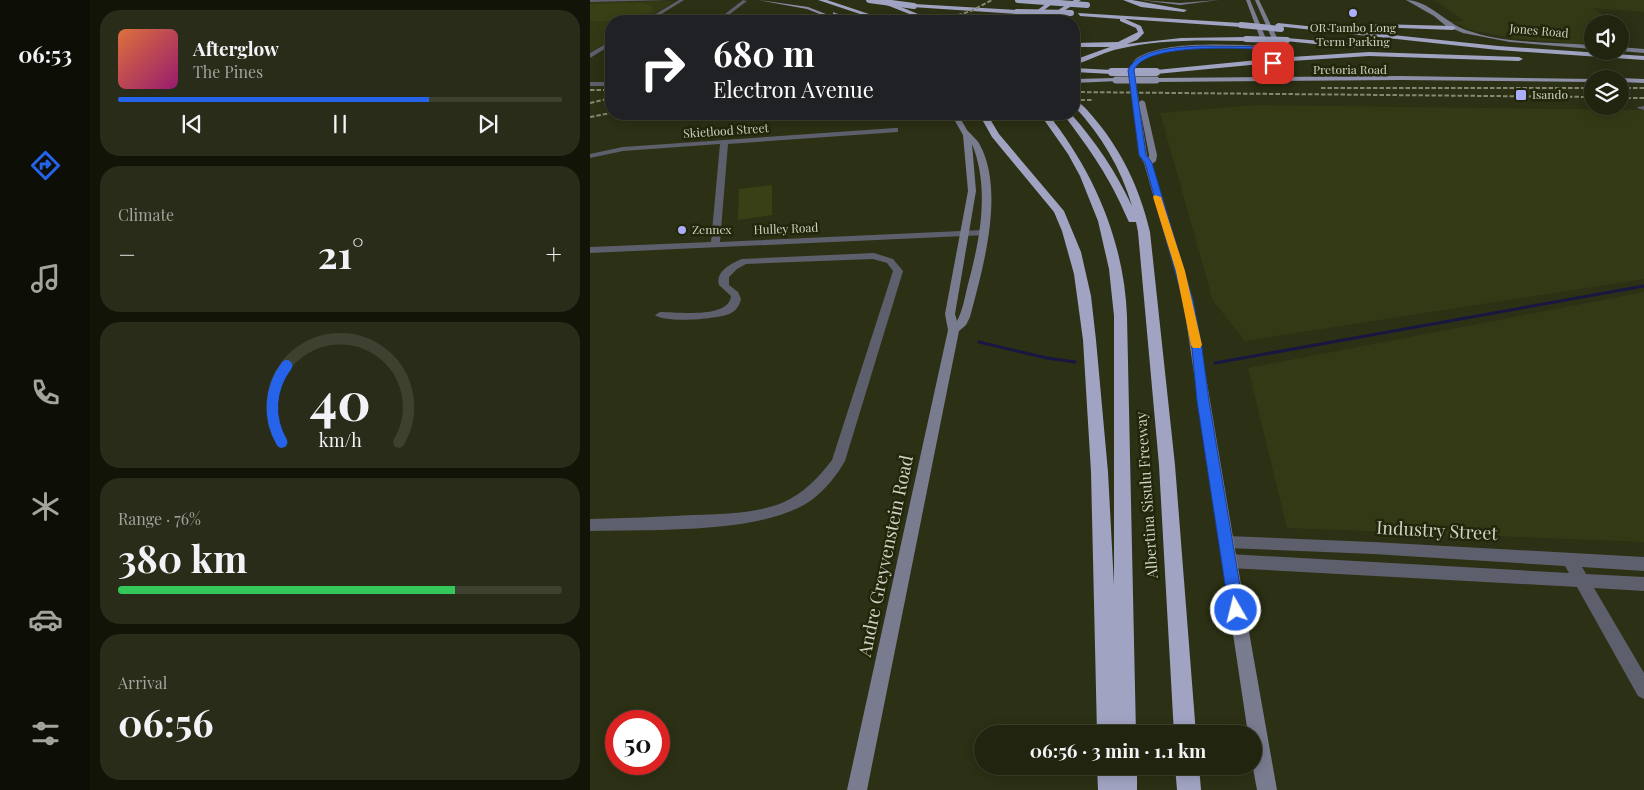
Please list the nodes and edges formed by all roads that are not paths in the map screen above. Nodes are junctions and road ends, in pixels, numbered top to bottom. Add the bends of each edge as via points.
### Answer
1 (668, 0) edge
2 (682, 0) edge
3 (734, 0) edge
4 (760, 0) edge
5 (786, 0) edge
6 (822, 0) edge
7 (869, 0) edge
8 (879, 0) edge
9 (1018, 0) edge
10 (1054, 0) edge
11 (1059, 0) edge
12 (1078, 0) edge
13 (1126, 0) edge
14 (1142, 0) edge
15 (1217, 0) edge
16 (1248, 0) edge
17 (1408, 0) edge
18 (590, 1) edge
19 (1212, 1) edge
20 (1260, 1) edge
21 (1010, 3) dead end
22 (1096, 5) dead end
23 (1122, 7) dead end
24 (1043, 9) junction
25 (1083, 9) junction
26 (1018, 12) junction
27 (657, 15) edge
28 (727, 15) edge
29 (826, 15) edge
30 (838, 15) edge
31 (868, 15) edge
32 (917, 15) edge
33 (1034, 15) edge
34 (1055, 15) edge
35 (1059, 15) edge
36 (1437, 16) junction
37 (1080, 17) edge
38 (1250, 17) dead end
39 (1289, 22) junction
40 (1445, 24) junction
41 (1279, 25) junction
42 (1351, 25) dead end
43 (1370, 26) dead end
44 (1433, 28) junction
45 (1453, 28) junction
46 (1484, 36) junction
47 (1080, 45) edge
48 (1584, 46) edge
49 (605, 47) edge
50 (1584, 49) edge
51 (1644, 49) edge
52 (1267, 50) junction
53 (1280, 50) junction
54 (1584, 51) edge
55 (1629, 53) joint
56 (590, 56) edge
57 (1501, 58) junction
58 (1644, 58) edge
59 (1529, 60) dead end
60 (1080, 61) edge
61 (1644, 64) edge
62 (1626, 65) dead end
63 (1080, 70) edge
64 (1276, 71) junction
65 (1156, 76) junction
66 (1242, 79) junction
67 (1080, 80) edge
68 (1184, 80) junction
69 (1584, 80) edge
70 (1629, 80) edge
71 (1283, 81) junction
72 (1644, 81) edge
73 (590, 84) edge
74 (605, 84) edge
75 (1080, 102) edge
76 (1080, 108) edge
77 (957, 120) edge
78 (986, 120) edge
79 (1049, 120) edge
80 (1072, 120) edge
81 (895, 130) dead end
82 (1100, 130) junction
83 (966, 135) junction
84 (724, 143) junction
85 (590, 156) edge
86 (1148, 163) junction
87 (983, 233) junction
88 (965, 234) junction
89 (715, 245) junction
90 (590, 250) edge
91 (1146, 254) junction
92 (660, 315) dead end
93 (954, 330) junction
94 (590, 525) edge
95 (1373, 548) junction
96 (1228, 552) junction
97 (1569, 559) junction
98 (1644, 564) edge
99 (1378, 570) junction
100 (1580, 580) junction
101 (1644, 584) edge
102 (1644, 690) edge
103 (1108, 725) edge
104 (1125, 725) edge
105 (1184, 725) edge
106 (1109, 775) edge
107 (1125, 775) edge
108 (1188, 775) edge
109 (857, 790) edge
110 (1110, 790) edge
111 (1125, 790) edge
112 (1189, 790) edge
113 (1268, 790) edge

1 - 18 street
2 - 27 street
3 - 28 street via 745,2
4 - 29 main road via 808,8
5 - 30 main road
6 - 31 highway
7 - 26 highway, bridge
8 - 32 highway
9 - 25 highway, bridge
10 - 24 highway
11 - 24 highway
12 - 34 highway
13 - 23 highway via 1194,11
14 - 19 main road via 1172,4
15 - 19 main road
16 - 52 main road
17 - 36 main road, Jones Road
20 - 53 main road
21 - 25 highway, bridge
22 - 25 highway
24 - 33 highway
25 - 26 highway, bridge
25 - 41 highway, bridge
26 - 35 highway, bridge
36 - 40 main road, Jones Road
36 - 46 main road, Jones Road via 1455,27
37 - 47 highway, bridge via 1128,22 1142,31 1134,39 1120,43
38 - 41 highway
39 - 41 highway
39 - 42 highway
39 - 50 highway
40 - 44 highway
40 - 45 main road, Jones Road
41 - 54 highway via 1488,47
41 - 61 highway via 1464,49
43 - 44 highway
44 - 45 highway
45 - 46 main road, Jones Road
46 - 48 main road, Jones Road
49 - 56 street
51 - 55 main road
52 - 53 main road
52 - 64 main road
52 - 86 main road via 1262,54 1180,52 1153,58 1141,66 1138,72 1153,155
52 - 86 main road via 1194,47 1146,56 1131,66 1139,136
53 - 71 main road
55 - 58 highway
57 - 59 highway
57 - 60 highway, bridge via 1246,39 1145,44
57 - 65 highway, bridge via 1369,54 1258,62
61 - 62 highway
63 - 65 highway, bridge
64 - 66 main road
64 - 71 main road
65 - 67 main road, Pretoria Road, bridge
65 - 68 main road, Pretoria Road
66 - 68 main road, Pretoria Road
66 - 71 main road, Pretoria Road
68 - 71 main road, Pretoria Road
69 - 71 main road, Pretoria Road
70 - 72 main road
73 - 74 street
75 - 82 highway
76 - 82 highway
77 - 83 main road, Andre Greyvenstein Road
78 - 103 highway via 995,135 1059,211 1078,259 1089,339 1102,502
79 - 104 highway via 1073,152 1091,187 1110,245 1119,295
80 - 91 highway via 1095,147 1112,175
81 - 84 street, Skietlood Street
82 - 91 highway via 1117,157 1139,208
83 - 87 main road, Andre Greyvenstein Road via 976,146 986,179
83 - 88 main road, Andre Greyvenstein Road via 972,191
84 - 85 street, Skietlood Street via 623,149
84 - 89 street
86 - 96 main road via 1188,300
87 - 88 street, Hulley Road
87 - 93 main road, Andre Greyvenstein Road via 965,317
88 - 89 street, Hulley Road
88 - 93 main road, Andre Greyvenstein Road via 950,314
89 - 90 street, Hulley Road
91 - 105 highway, Albertina Sisulu Freeway via 1167,465
92 - 94 street via 712,314 729,310 736,296 725,287 723,278 735,265 745,261 874,256 890,260 898,271 838,461 829,478 814,491 792,505 765,515 737,520
93 - 109 main road, Andre Greyvenstein Road
95 - 96 street, Industry Street
95 - 97 street, Industry Street
95 - 99 street
96 - 99 street
96 - 113 main road
97 - 98 street, Industry Street
97 - 100 street
99 - 100 street
100 - 101 street
100 - 102 street
106 - 110 highway
107 - 111 highway
108 - 112 highway

